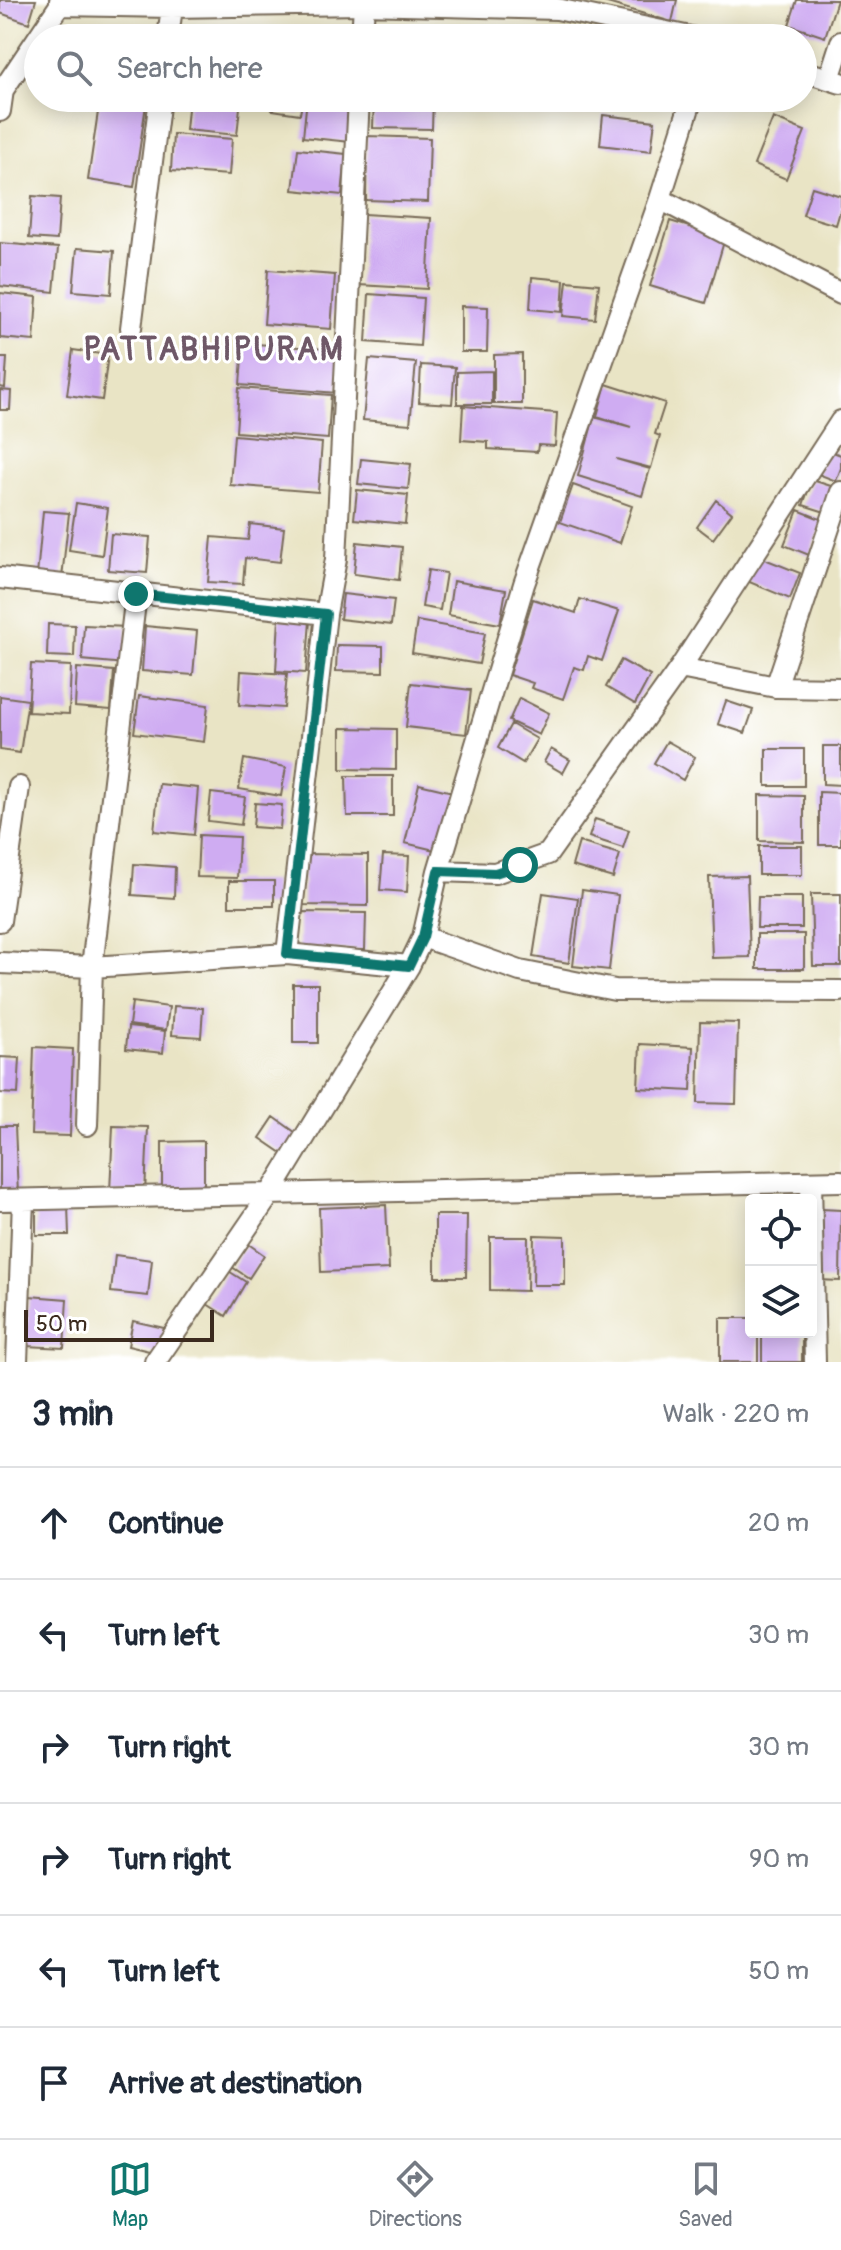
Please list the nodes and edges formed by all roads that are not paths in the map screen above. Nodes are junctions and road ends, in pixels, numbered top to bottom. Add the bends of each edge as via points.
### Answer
1 (60, 2) edge
2 (293, 3) edge
3 (364, 4) junction
4 (559, 5) edge
5 (172, 7) junction
6 (46, 24) edge
7 (170, 24) edge
8 (363, 24) edge
9 (637, 24) edge
10 (841, 42) edge
11 (24, 58) edge
12 (835, 81) edge
13 (0, 111) edge
14 (158, 112) edge
15 (358, 112) edge
16 (688, 112) edge
17 (660, 199) junction
18 (841, 294) edge
19 (131, 328) dead end
20 (839, 427) edge
21 (841, 492) edge
22 (0, 578) edge
23 (136, 594) junction
24 (326, 614) junction
25 (680, 668) junction
26 (776, 687) junction
27 (841, 688) edge
28 (19, 787) dead end
29 (438, 871) junction
30 (0, 921) edge
31 (423, 937) junction
32 (287, 954) junction
33 (0, 963) edge
34 (409, 966) junction
35 (92, 967) junction
36 (841, 991) edge
37 (87, 1125) dead end
38 (841, 1181) edge
39 (811, 1182) junction
40 (270, 1194) junction
41 (0, 1200) edge
42 (23, 1200) junction
43 (17, 1362) edge
44 (155, 1362) edge
45 (815, 1362) edge

1 - 5 street
1 - 6 street
2 - 3 street
2 - 5 street
3 - 4 street
3 - 8 street
4 - 9 street
5 - 7 street
10 - 12 street
11 - 13 street via 3,90
14 - 19 street
15 - 24 street via 336,559
16 - 17 street
17 - 18 street
17 - 29 street via 524,584
20 - 25 street
21 - 26 street
22 - 23 street
23 - 24 street
23 - 35 street
24 - 32 street
25 - 26 street
25 - 29 street via 548,854 495,873
26 - 27 street
28 - 30 street
29 - 31 street
31 - 34 street
31 - 36 street via 520,971 615,990
32 - 34 street
32 - 35 street
33 - 35 street
34 - 40 street
35 - 37 street
38 - 39 street
39 - 40 street
39 - 45 street
40 - 42 street
40 - 44 street
41 - 42 street
42 - 43 street

